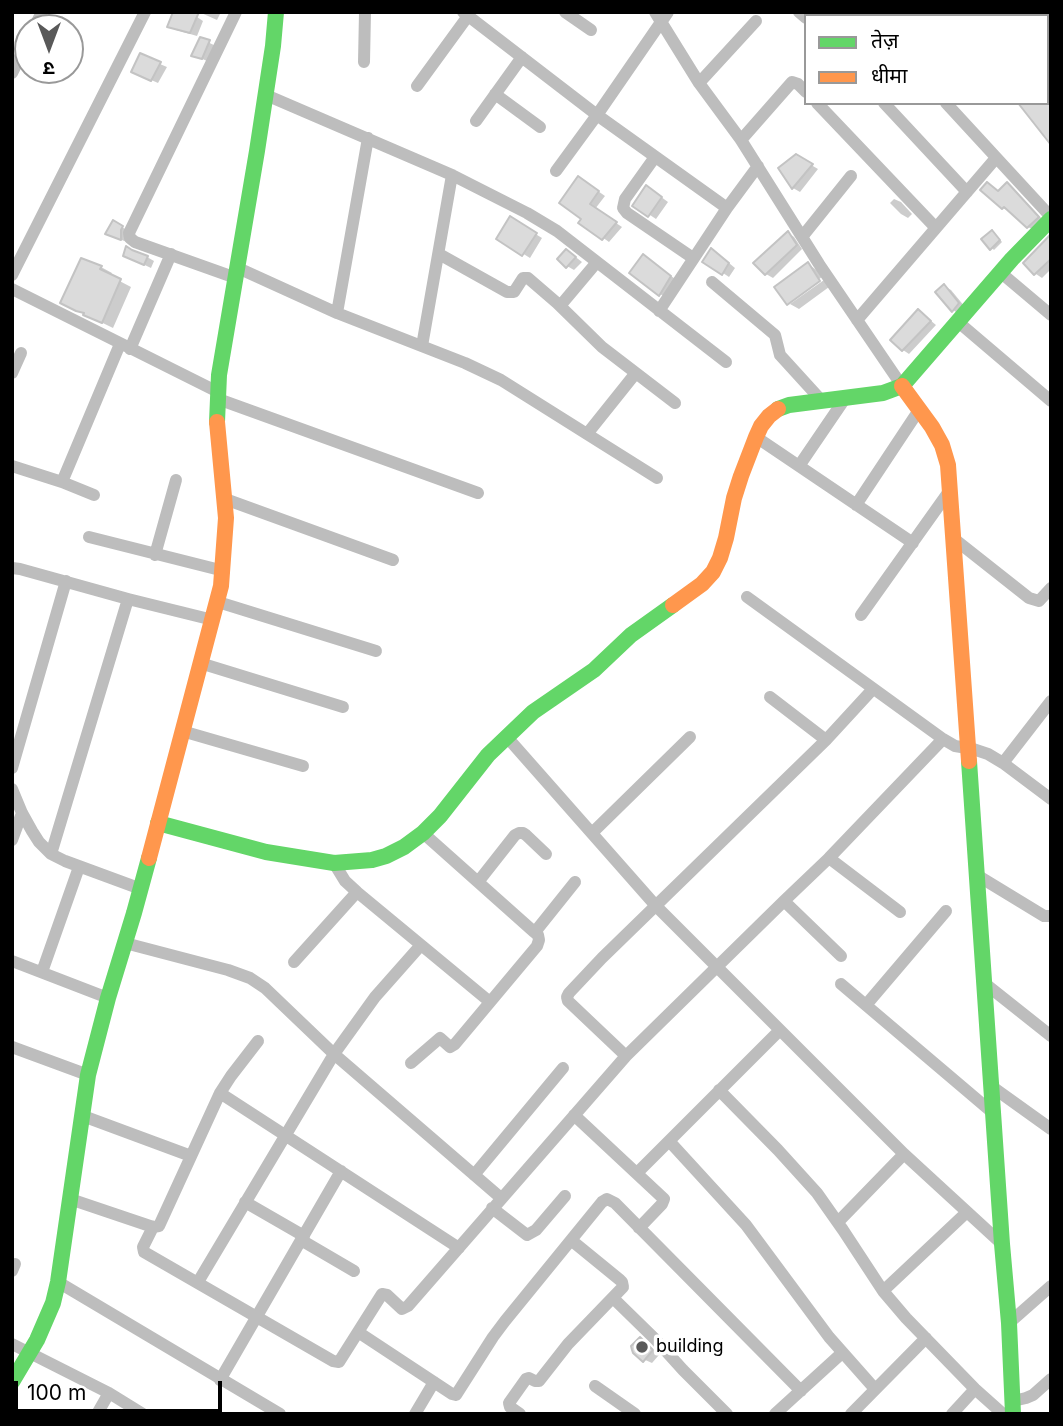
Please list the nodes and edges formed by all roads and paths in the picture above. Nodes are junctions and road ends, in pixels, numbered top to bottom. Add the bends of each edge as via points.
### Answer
1 (145, 12) edge
2 (236, 12) edge
3 (365, 12) edge
4 (565, 12) edge
5 (275, 13) edge
6 (466, 14) edge
7 (661, 15) edge
8 (756, 21) dead end
9 (591, 30) dead end
10 (522, 57) junction
11 (364, 62) dead end
12 (699, 83) junction
13 (417, 86) dead end
14 (804, 90) edge
15 (495, 94) junction
16 (266, 95) junction
17 (819, 105) edge
18 (886, 105) edge
19 (948, 105) edge
20 (597, 115) junction
21 (476, 121) dead end
22 (540, 127) dead end
23 (368, 138) junction
24 (741, 140) junction
25 (655, 157) junction
26 (996, 158) junction
27 (758, 166) junction
28 (556, 171) dead end
29 (453, 176) junction
30 (851, 176) dead end
31 (967, 192) junction
32 (727, 208) junction
33 (1048, 226) edge
34 (936, 228) junction
35 (802, 237) junction
36 (171, 254) junction
37 (439, 254) junction
38 (693, 258) junction
39 (597, 262) junction
40 (1000, 272) junction
41 (237, 273) junction
42 (12, 275) edge
43 (712, 282) dead end
44 (12, 289) edge
45 (560, 306) junction
46 (659, 311) junction
47 (337, 313) junction
48 (1051, 315) edge
49 (857, 320) junction
50 (957, 321) junction
51 (125, 346) junction
52 (422, 346) junction
53 (21, 353) dead end
54 (726, 362) dead end
55 (12, 373) edge
56 (635, 374) junction
57 (902, 386) junction
58 (218, 395) junction
59 (846, 397) junction
60 (821, 400) junction
61 (1051, 401) edge
62 (675, 403) dead end
63 (919, 410) junction
64 (587, 434) junction
65 (756, 437) junction
66 (12, 466) edge
67 (799, 466) junction
68 (657, 478) dead end
69 (176, 480) dead end
70 (62, 482) junction
71 (950, 491) junction
72 (478, 493) dead end
73 (94, 495) dead end
74 (225, 499) junction
75 (856, 505) junction
76 (89, 537) dead end
77 (953, 538) junction
78 (913, 543) junction
79 (155, 555) junction
80 (393, 560) dead end
81 (12, 568) edge
82 (224, 571) junction
83 (66, 581) junction
84 (1051, 588) edge
85 (747, 597) dead end
86 (128, 599) junction
87 (218, 602) junction
88 (861, 615) dead end
89 (213, 620) junction
90 (376, 651) dead end
91 (200, 663) junction
92 (872, 690) junction
93 (770, 697) dead end
94 (1051, 702) edge
95 (343, 707) dead end
96 (182, 731) junction
97 (506, 736) junction
98 (690, 737) dead end
99 (943, 739) junction
100 (826, 740) junction
101 (967, 748) junction
102 (1003, 763) junction
103 (303, 766) dead end
104 (12, 768) edge
105 (12, 789) edge
106 (1051, 799) edge
107 (22, 813) junction
108 (158, 823) junction
109 (424, 833) junction
110 (592, 833) junction
111 (12, 840) edge
112 (51, 854) junction
113 (546, 854) dead end
114 (829, 858) junction
115 (334, 863) junction
116 (79, 867) junction
117 (975, 874) junction
118 (478, 882) junction
119 (575, 882) dead end
120 (141, 889) junction
121 (357, 892) junction
122 (784, 901) junction
123 (656, 906) junction
124 (946, 911) dead end
125 (900, 912) dead end
126 (1051, 916) edge
127 (535, 932) junction
128 (125, 943) junction
129 (421, 945) junction
130 (841, 956) dead end
131 (12, 961) edge
132 (295, 962) dead end
133 (718, 966) junction
134 (42, 972) junction
135 (983, 982) junction
136 (841, 984) dead end
137 (108, 998) junction
138 (490, 1002) junction
139 (866, 1005) junction
140 (780, 1030) junction
141 (1050, 1035) edge
142 (258, 1041) dead end
143 (12, 1047) edge
144 (334, 1054) junction
145 (626, 1056) junction
146 (411, 1063) dead end
147 (564, 1068) dead end
148 (88, 1075) junction
149 (991, 1086) junction
150 (719, 1090) junction
151 (220, 1093) junction
152 (993, 1113) junction
153 (574, 1115) junction
154 (83, 1116) junction
155 (1051, 1129) edge
156 (285, 1135) junction
157 (670, 1142) junction
158 (904, 1154) junction
159 (191, 1156) junction
160 (341, 1171) junction
161 (637, 1173) junction
162 (474, 1175) junction
163 (565, 1196) dead end
164 (70, 1199) junction
165 (245, 1202) junction
166 (496, 1203) junction
167 (967, 1212) junction
168 (838, 1222) junction
169 (153, 1227) junction
170 (639, 1228) junction
171 (302, 1238) junction
172 (571, 1240) junction
173 (1002, 1244) junction
174 (459, 1248) junction
175 (354, 1271) dead end
176 (58, 1282) junction
177 (198, 1282) junction
178 (1051, 1286) edge
179 (883, 1291) junction
180 (613, 1298) junction
181 (256, 1317) junction
182 (1009, 1323) junction
183 (358, 1332) junction
184 (926, 1338) junction
185 (12, 1344) edge
186 (30, 1352) junction
187 (842, 1353) junction
188 (220, 1380) junction
189 (12, 1382) edge
190 (434, 1382) junction
191 (1049, 1384) edge
192 (595, 1386) dead end
193 (875, 1388) junction
194 (975, 1389) junction
195 (801, 1391) junction
196 (109, 1393) junction
197 (1010, 1409) edge
198 (97, 1414) edge
199 (143, 1414) edge
200 (280, 1414) edge
201 (415, 1414) edge
202 (520, 1414) edge
203 (635, 1414) edge
204 (727, 1414) edge
205 (775, 1414) edge
206 (851, 1414) edge
207 (952, 1414) edge

1 - 42 street
2 - 36 street via 130,228 135,242
3 - 11 street
4 - 9 street
5 - 16 street
6 - 10 street
6 - 13 street
7 - 12 street
7 - 20 street
8 - 12 street
10 - 15 street
10 - 20 street
12 - 24 street
14 - 24 street via 792,82
15 - 21 street
15 - 22 street
16 - 23 street
16 - 41 street
17 - 34 street
18 - 31 street
19 - 26 street
20 - 25 street
20 - 28 street
23 - 29 street
23 - 47 street
24 - 27 street
25 - 32 street
25 - 38 street via 623,208
26 - 31 street
26 - 33 street
27 - 32 street
27 - 35 street
29 - 37 street
29 - 39 street via 527,213
30 - 35 street
31 - 34 street
32 - 38 street
33 - 40 street
34 - 49 street
35 - 49 street
36 - 41 street
36 - 51 street
37 - 45 street via 507,292 514,292 523,278 528,278
37 - 52 street
38 - 46 street
39 - 45 street
39 - 46 street
40 - 48 street
40 - 50 street
41 - 47 street
41 - 58 street
43 - 60 street via 775,335 780,355
44 - 51 street
45 - 56 street
46 - 54 street
47 - 52 street
49 - 57 street
50 - 57 street
50 - 61 street
51 - 58 street
51 - 70 street
52 - 64 street via 501,380
53 - 55 street
56 - 62 street
56 - 64 street
57 - 59 street
57 - 63 street
58 - 72 street
58 - 74 street
59 - 60 street
59 - 67 street
60 - 65 street via 780,408 769,415
63 - 71 street via 942,445
63 - 75 street
64 - 68 street
65 - 67 street
65 - 97 street via 713,572
66 - 70 street
67 - 75 street
69 - 79 street
70 - 73 street
71 - 77 street
71 - 78 street
74 - 80 street
74 - 82 street
75 - 78 street
76 - 79 street
77 - 84 street via 1029,598 1039,601
77 - 101 street
78 - 88 street
79 - 82 street
81 - 83 street
82 - 87 street
83 - 86 street
83 - 104 street
85 - 92 street
86 - 89 street
86 - 112 street
87 - 89 street
87 - 90 street
89 - 91 street
91 - 95 street
91 - 96 street
92 - 99 street
92 - 100 street
93 - 100 street
94 - 102 street
96 - 103 street
96 - 108 street
97 - 109 street
97 - 110 street
98 - 110 street
99 - 101 street
99 - 114 street
100 - 123 street
101 - 102 street
101 - 117 street
102 - 106 street
105 - 107 street
107 - 111 street
107 - 112 street
108 - 115 street via 266,852
108 - 120 street
109 - 115 street via 386,856
109 - 118 street
110 - 123 street
112 - 116 street
113 - 118 street via 519,833
114 - 122 street
114 - 125 street
115 - 121 street
116 - 120 street
116 - 134 street
117 - 126 street
117 - 135 street
118 - 127 street
119 - 127 street
120 - 128 street
121 - 129 street
121 - 132 street
122 - 130 street
122 - 133 street
123 - 133 street
123 - 145 street via 567,997
124 - 139 street
127 - 138 street via 537,946
128 - 137 street
128 - 144 street via 250,978
129 - 138 street
129 - 144 street
131 - 134 street
133 - 140 street
133 - 145 street
134 - 137 street
135 - 141 street
135 - 149 street
136 - 139 street
137 - 148 street
138 - 146 street via 452,1046 440,1038
139 - 152 street
140 - 150 street
140 - 158 street
142 - 151 street
143 - 148 street
144 - 156 street
144 - 162 street
145 - 153 street
147 - 162 street
148 - 154 street
149 - 152 street
149 - 155 street
150 - 157 street
150 - 168 street via 801,1174
151 - 156 street
151 - 159 street
152 - 173 street
153 - 161 street
153 - 166 street
154 - 159 street
154 - 164 street
156 - 160 street
156 - 165 street
157 - 161 street
157 - 187 street via 746,1225
158 - 167 street
158 - 168 street
159 - 169 street via 162,1223
160 - 171 street
160 - 174 street
161 - 170 street via 664,1202
162 - 166 street
163 - 166 street via 532,1234
164 - 169 street
164 - 176 street
165 - 171 street
165 - 177 street
166 - 174 street
167 - 173 street
167 - 179 street
168 - 179 street
169 - 177 street via 144,1252
170 - 172 street via 607,1199
170 - 195 street
171 - 175 street
171 - 181 street
172 - 180 street via 622,1282
172 - 190 street via 493,1337 456,1395
173 - 182 street
174 - 183 street via 405,1309 382,1294
176 - 186 street via 47,1320
176 - 188 street
177 - 181 street
178 - 182 street
179 - 184 street
180 - 202 street via 539,1381 526,1379 509,1403
180 - 204 street
181 - 183 street via 336,1363
181 - 188 street
182 - 197 street
183 - 190 street
184 - 193 street
184 - 194 street
185 - 186 street
186 - 189 street
186 - 196 street
187 - 193 street
187 - 195 street
188 - 200 street
190 - 201 street
191 - 197 street
192 - 203 street
193 - 206 street
194 - 197 street
194 - 207 street
195 - 205 street
196 - 198 street
196 - 199 street

